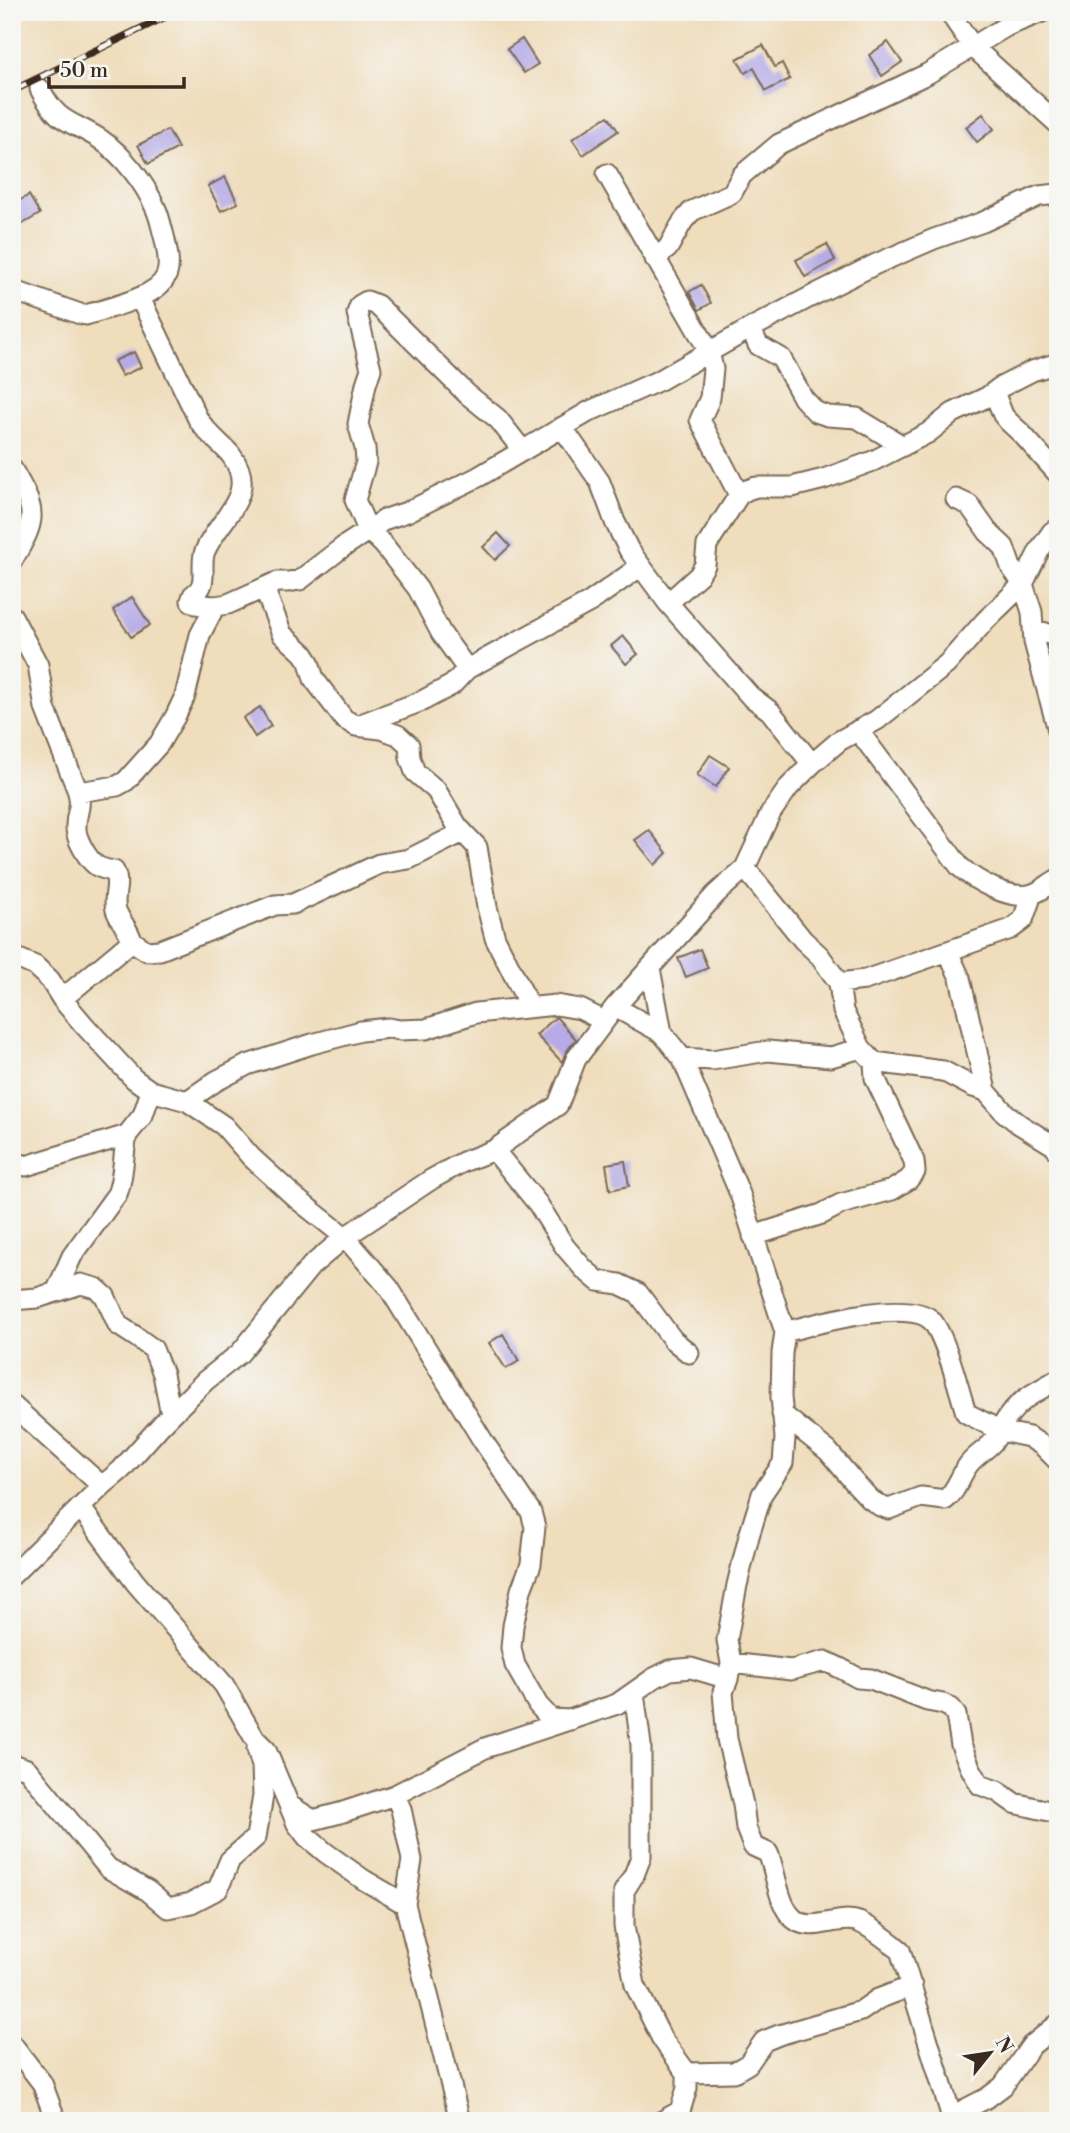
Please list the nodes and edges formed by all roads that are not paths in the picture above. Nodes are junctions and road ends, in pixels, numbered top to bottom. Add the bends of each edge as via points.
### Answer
1 (949, 12) edge
2 (1042, 12) edge
3 (974, 47) junction
4 (40, 89) dead end
5 (1058, 124) edge
6 (607, 174) dead end
7 (1058, 194) edge
8 (655, 259) junction
9 (12, 290) edge
10 (140, 298) junction
11 (751, 328) junction
12 (709, 351) junction
13 (1058, 363) edge
14 (994, 392) junction
15 (562, 427) junction
16 (903, 446) junction
17 (523, 450) junction
18 (12, 469) edge
19 (1058, 474) edge
20 (740, 495) junction
21 (956, 499) dead end
22 (1058, 528) edge
23 (368, 530) junction
24 (1049, 546) edge
25 (12, 561) edge
26 (641, 566) junction
27 (1023, 584) junction
28 (264, 588) junction
29 (668, 603) junction
30 (215, 606) junction
31 (12, 616) edge
32 (1033, 629) junction
33 (1058, 637) edge
34 (467, 669) junction
35 (356, 726) junction
36 (858, 730) junction
37 (1058, 730) edge
38 (812, 764) junction
39 (78, 792) junction
40 (463, 832) junction
41 (745, 867) junction
42 (1058, 879) edge
43 (1032, 894) junction
44 (132, 941) junction
45 (948, 952) junction
46 (12, 956) edge
47 (650, 968) junction
48 (839, 984) junction
49 (62, 999) junction
50 (530, 1007) junction
51 (610, 1014) junction
52 (662, 1033) junction
53 (868, 1055) junction
54 (682, 1058) junction
55 (151, 1091) junction
56 (986, 1091) junction
57 (187, 1101) junction
58 (127, 1135) junction
59 (494, 1150) junction
60 (1058, 1151) edge
61 (12, 1157) edge
62 (753, 1236) junction
63 (345, 1237) junction
64 (57, 1293) junction
65 (12, 1300) edge
66 (785, 1332) junction
67 (690, 1353) dead end
68 (1058, 1379) edge
69 (12, 1405) edge
70 (782, 1414) junction
71 (171, 1415) junction
72 (1001, 1431) junction
73 (1058, 1461) edge
74 (102, 1486) junction
75 (81, 1508) junction
76 (12, 1575) edge
77 (729, 1671) junction
78 (634, 1693) junction
79 (571, 1720) junction
80 (255, 1739) junction
81 (12, 1764) edge
82 (395, 1795) junction
83 (288, 1804) junction
84 (1058, 1813) edge
85 (405, 1905) junction
86 (912, 1986) junction
87 (1058, 2024) edge
88 (12, 2044) edge
89 (687, 2073) junction
90 (952, 2118) edge
91 (56, 2121) edge
92 (460, 2121) edge
93 (662, 2121) edge

1 - 3 street
2 - 3 street via 1007,26
3 - 5 street
3 - 8 street via 779,144 742,175 732,193 692,211 668,248
4 - 10 street via 62,119 101,140 122,160 157,210 167,247 166,278
6 - 8 street
7 - 11 street via 1039,196 876,264
8 - 12 street
9 - 10 street via 80,314
10 - 30 street via 198,419 241,472 242,492 206,549 203,583 191,601
11 - 12 street
11 - 16 street via 758,345 781,358 816,412 857,418
12 - 15 street
12 - 20 street via 713,369 710,398 700,420
13 - 14 street
14 - 16 street
14 - 19 street via 1003,415
15 - 17 street
15 - 26 street via 600,482 615,522
16 - 20 street via 824,479 792,487 756,487
17 - 23 street
17 - 23 street via 498,419 377,305 367,301 357,313 371,369 358,424 366,462 355,500
18 - 25 street via 28,495 33,514 25,541
20 - 29 street via 707,545 699,575
21 - 27 street via 969,505 1004,547
22 - 24 street via 1052,532
23 - 28 street via 300,580
23 - 34 street via 418,589
24 - 27 street
26 - 29 street
26 - 34 street via 590,602
27 - 32 street
27 - 36 street via 947,664
28 - 30 street
28 - 35 street via 282,634 303,653 314,679 336,710
29 - 38 street via 750,695 770,711
30 - 39 street via 200,635 185,696 159,744 126,781
31 - 39 street via 38,665 45,708
32 - 33 street
32 - 37 street
34 - 35 street via 452,685 422,701
35 - 40 street via 398,735 409,745 415,772 436,790
36 - 38 street
36 - 43 street via 960,867 996,890
38 - 41 street via 770,814
39 - 44 street via 81,803 75,828 91,862 114,871 118,879 116,910
40 - 44 street via 409,859 379,863 293,904 275,905 160,950 147,951
40 - 50 street via 477,847 495,938
41 - 47 street
41 - 48 street
42 - 43 street
43 - 45 street via 1023,920 1011,929
44 - 49 street
45 - 48 street
45 - 56 street via 960,978
46 - 49 street via 35,965
47 - 51 street
47 - 52 street
48 - 53 street via 842,1011
49 - 55 street via 111,1056
50 - 51 street via 556,1005
50 - 57 street via 476,1013 426,1029 361,1031 312,1044 247,1065
51 - 52 street
51 - 59 street via 576,1059 558,1105
52 - 54 street
53 - 54 street via 768,1051 712,1060
53 - 56 street via 943,1071
53 - 62 street via 915,1172 892,1191
54 - 62 street
55 - 57 street
55 - 58 street via 143,1115
56 - 60 street via 1004,1112
57 - 63 street via 224,1126 297,1199
58 - 61 street via 26,1166
58 - 64 street via 121,1185 72,1256
59 - 63 street via 432,1179
59 - 67 street via 584,1269 598,1281 638,1293 673,1340
62 - 66 street
63 - 71 street via 311,1266 240,1353
63 - 79 street via 389,1288 531,1512 535,1527 531,1564 521,1590 511,1648 515,1665 538,1705 551,1718
64 - 65 street
64 - 71 street via 81,1284 105,1296 118,1325 153,1349
66 - 70 street
66 - 72 street via 888,1311 925,1315 934,1323 966,1413
68 - 72 street via 1026,1397
69 - 74 street
70 - 72 street via 828,1451 870,1499 889,1509 921,1497 945,1500 973,1458
70 - 77 street via 783,1463 762,1494 748,1536 727,1640
71 - 74 street
72 - 73 street via 1029,1437
74 - 75 street
75 - 76 street
75 - 80 street via 135,1582 223,1685
77 - 78 street via 670,1670
77 - 84 street via 791,1670 825,1661 858,1678 943,1704 956,1715 961,1745 980,1784 1014,1803
77 - 86 street via 723,1692 727,1739 746,1828 753,1846 768,1853 785,1906 794,1919 806,1924 838,1919 858,1922 888,1940 900,1950
78 - 79 street
78 - 89 street via 642,1857 624,1891 624,1926 635,1985 662,2039
79 - 82 street via 485,1748
80 - 81 street via 263,1796 256,1837 230,1860 218,1889 168,1909 148,1891 108,1868 27,1769
80 - 83 street via 266,1750
82 - 83 street via 313,1820
82 - 85 street via 412,1860
83 - 85 street via 307,1837
85 - 92 street
86 - 89 street via 861,2011 764,2041 748,2064 734,2072
86 - 90 street
87 - 90 street via 1031,2046 1003,2086
88 - 91 street via 42,2083
89 - 93 street via 680,2111

